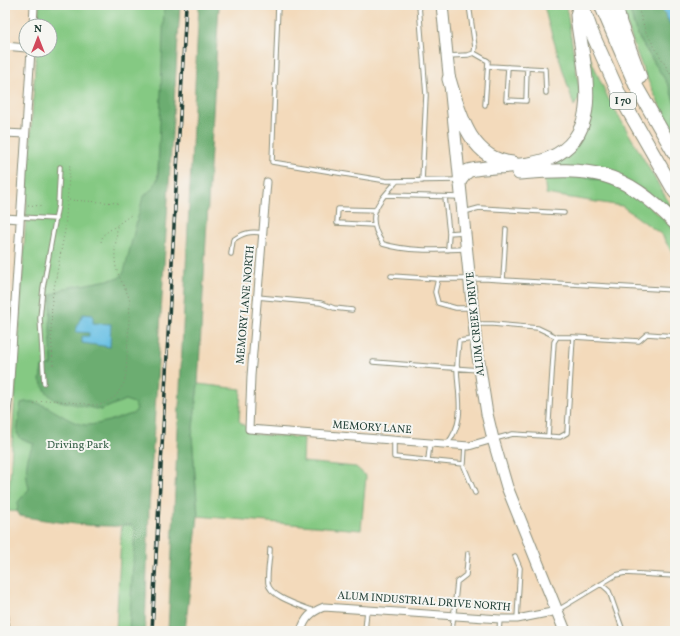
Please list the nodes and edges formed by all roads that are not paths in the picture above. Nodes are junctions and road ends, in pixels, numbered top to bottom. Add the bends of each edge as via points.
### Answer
1 (34, 5) edge
2 (278, 5) edge
3 (419, 5) edge
4 (442, 5) edge
5 (469, 5) edge
6 (581, 5) edge
7 (601, 5) edge
8 (616, 5) edge
9 (33, 18) edge
10 (5, 46) edge
11 (18, 47) edge
12 (474, 53) junction
13 (447, 56) junction
14 (30, 58) edge
15 (489, 66) junction
16 (508, 67) junction
17 (527, 68) junction
18 (449, 79) junction
19 (546, 93) dead end
20 (640, 93) junction
21 (485, 105) dead end
22 (5, 132) edge
23 (25, 134) junction
24 (675, 154) edge
25 (529, 164) junction
26 (60, 167) dead end
27 (460, 180) junction
28 (396, 181) junction
29 (422, 181) junction
30 (267, 182) dead end
31 (675, 192) edge
32 (385, 195) junction
33 (445, 197) junction
34 (462, 197) junction
35 (376, 210) junction
36 (463, 212) junction
37 (564, 213) dead end
38 (5, 218) edge
39 (20, 218) junction
40 (56, 219) junction
41 (675, 223) edge
42 (374, 225) junction
43 (506, 229) dead end
44 (466, 232) junction
45 (264, 233) junction
46 (449, 233) junction
47 (468, 249) junction
48 (448, 250) junction
49 (231, 254) dead end
50 (391, 276) dead end
51 (438, 279) junction
52 (471, 279) junction
53 (503, 280) junction
54 (675, 290) edge
55 (257, 297) junction
56 (5, 305) edge
57 (14, 305) junction
58 (473, 308) junction
59 (352, 310) dead end
60 (475, 324) junction
61 (675, 336) edge
62 (557, 337) junction
63 (573, 337) junction
64 (476, 339) junction
65 (8, 355) edge
66 (372, 362) dead end
67 (457, 368) junction
68 (480, 370) junction
69 (44, 383) dead end
70 (6, 409) edge
71 (5, 427) edge
72 (249, 429) joint
73 (548, 436) junction
74 (492, 439) junction
75 (394, 440) junction
76 (430, 443) junction
77 (447, 444) junction
78 (465, 446) junction
79 (428, 460) junction
80 (463, 464) junction
81 (475, 493) dead end
82 (270, 548) dead end
83 (468, 553) dead end
84 (515, 556) dead end
85 (675, 576) edge
86 (601, 584) junction
87 (5, 601) edge
88 (367, 609) junction
89 (314, 611) junction
90 (557, 611) junction
91 (454, 615) junction
92 (500, 618) junction
93 (518, 619) junction
94 (8, 631) edge
95 (301, 631) edge
96 (365, 631) edge
97 (452, 631) edge
98 (500, 631) edge
99 (565, 631) edge
100 (623, 631) edge

1 - 9 street
2 - 28 lane via 272,162
3 - 29 lane via 426,95
4 - 13 main road, ALUM CREEK DRIVE
5 - 12 lane
6 - 25 highway via 577,15 587,90 584,122 572,140 558,154
6 - 31 highway, I 70 via 620,96
7 - 20 highway, I 70 via 616,44
8 - 20 highway via 640,79
10 - 11 street
12 - 13 lane
12 - 15 lane via 488,61
13 - 18 main road, ALUM CREEK DRIVE
14 - 23 street
15 - 16 lane
15 - 21 lane
16 - 17 lane
16 - 17 lane via 506,100 526,101
17 - 19 lane via 545,69
18 - 25 highway via 464,124 476,143 499,160
18 - 27 main road, ALUM CREEK DRIVE
20 - 24 highway, I 70
22 - 23 street
23 - 39 street
25 - 27 highway via 468,171
26 - 40 lane
27 - 29 lane
27 - 34 main road, ALUM CREEK DRIVE
27 - 41 highway via 548,171 581,170 598,173 630,186 654,203
28 - 29 lane
28 - 32 lane
30 - 45 street, MEMORY LANE NORTH
32 - 33 lane
32 - 35 lane
33 - 34 lane
33 - 46 lane
34 - 36 main road, ALUM CREEK DRIVE
35 - 42 lane
35 - 42 lane via 338,209 337,223
36 - 37 lane via 479,208
36 - 44 main road, ALUM CREEK DRIVE
38 - 39 street
39 - 40 lane
39 - 57 street
40 - 69 lane via 40,318
42 - 48 lane via 383,244 394,248
43 - 53 lane
44 - 46 lane
44 - 47 main road, ALUM CREEK DRIVE
45 - 49 lane via 253,231 242,234 233,240
45 - 55 street, MEMORY LANE NORTH
46 - 48 lane
47 - 48 lane
47 - 52 main road, ALUM CREEK DRIVE
50 - 51 lane
51 - 52 lane
51 - 58 lane via 435,292 438,302 456,308
52 - 53 lane
52 - 58 main road, ALUM CREEK DRIVE
53 - 54 lane
55 - 59 lane via 321,302 334,308
55 - 72 street, MEMORY LANE NORTH
56 - 57 street
57 - 65 street
58 - 60 main road, ALUM CREEK DRIVE
60 - 62 lane via 538,328
60 - 64 main road, ALUM CREEK DRIVE
61 - 63 lane via 647,334 639,341
62 - 63 lane
62 - 73 lane via 554,342
63 - 73 lane via 567,433 560,437
64 - 67 lane via 459,341
64 - 68 main road, ALUM CREEK DRIVE
65 - 70 street via 9,396
66 - 67 lane
67 - 68 lane
67 - 77 lane via 461,404 456,434
68 - 74 main road, ALUM CREEK DRIVE
70 - 71 street
72 - 75 street, MEMORY LANE
73 - 74 lane via 513,434
74 - 78 street, MEMORY LANE
74 - 90 main road, ALUM CREEK DRIVE via 507,487
75 - 76 street, MEMORY LANE
75 - 79 lane via 394,458
76 - 77 street, MEMORY LANE
76 - 79 lane
77 - 78 street, MEMORY LANE
78 - 80 lane
79 - 80 lane
80 - 81 lane
82 - 89 lane via 268,584 271,590
83 - 91 lane via 466,575 457,582
84 - 93 lane via 520,568
85 - 86 lane via 625,574 616,575
86 - 90 lane
86 - 100 lane via 609,591
87 - 94 lane
88 - 89 street, ALUM INDUSTRIAL DRIVE NORTH via 324,607
88 - 91 street, ALUM INDUSTRIAL DRIVE NORTH
88 - 96 lane
89 - 95 street via 304,621
90 - 93 street, ALUM INDUSTRIAL DRIVE NORTH
90 - 99 main road, ALUM CREEK DRIVE
91 - 92 street, ALUM INDUSTRIAL DRIVE NORTH
91 - 97 lane
92 - 93 street, ALUM INDUSTRIAL DRIVE NORTH
92 - 98 lane

